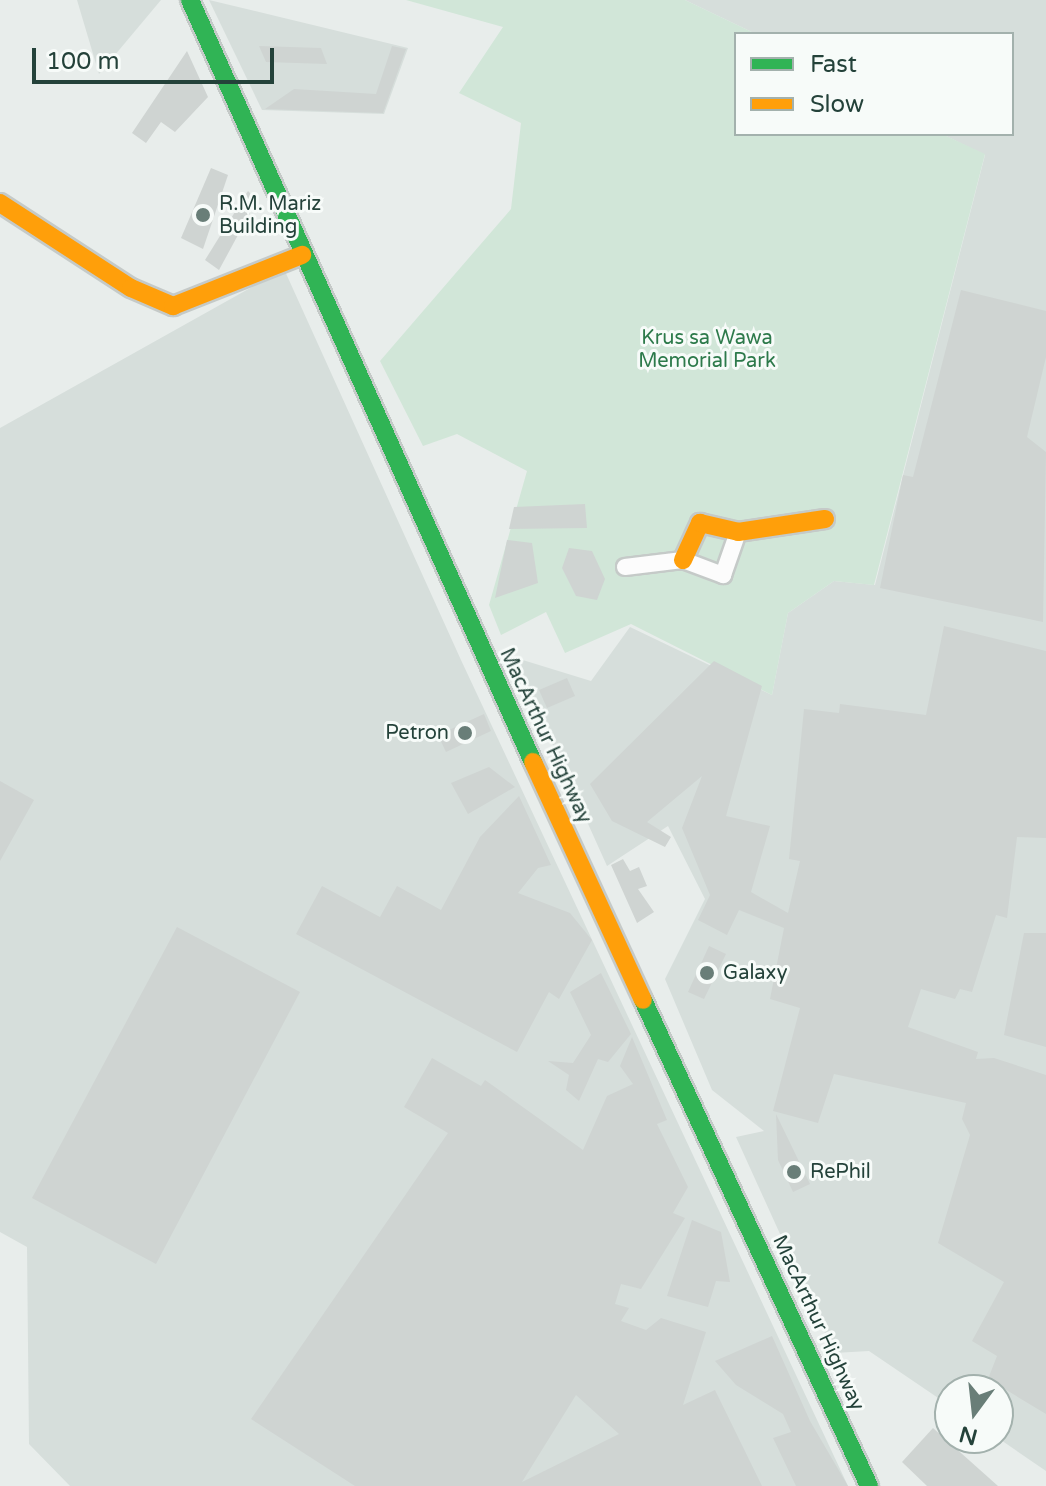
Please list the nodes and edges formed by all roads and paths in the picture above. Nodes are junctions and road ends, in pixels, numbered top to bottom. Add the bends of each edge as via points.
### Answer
1 (190, 0) edge
2 (0, 203) edge
3 (302, 255) junction
4 (825, 519) dead end
5 (738, 532) junction
6 (683, 560) junction
7 (625, 567) dead end
8 (869, 1486) edge

1 - 3 main road, MacArthur Highway
2 - 3 main road via 131,288 173,306
3 - 8 main road, MacArthur Highway
4 - 5 main road
5 - 6 main road via 700,523
5 - 6 street via 723,575
6 - 7 street

